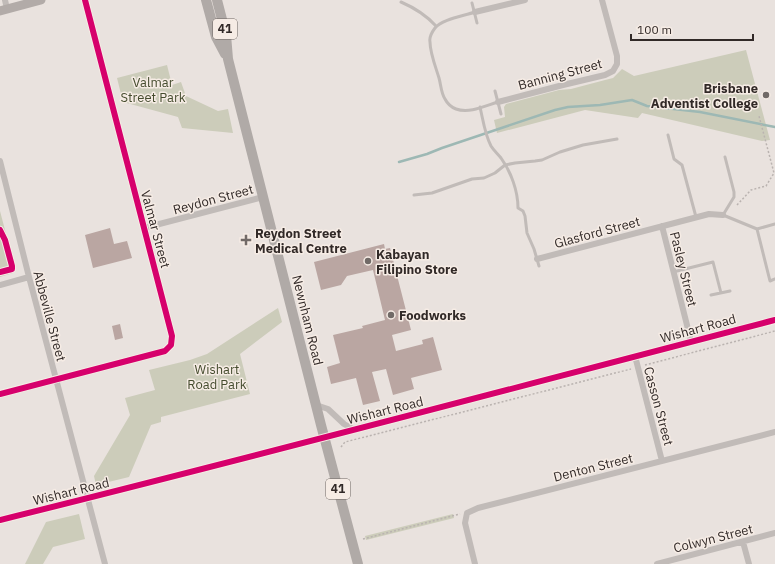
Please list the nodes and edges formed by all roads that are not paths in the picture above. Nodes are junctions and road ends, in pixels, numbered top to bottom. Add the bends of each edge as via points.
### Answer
1 (41, 0) edge
2 (85, 0) edge
3 (206, 0) edge
4 (217, 0) edge
5 (525, 0) edge
6 (602, 0) edge
7 (401, 2) dead end
8 (472, 3) dead end
9 (4, 6) edge
10 (475, 12) junction
11 (477, 24) dead end
12 (436, 26) junction
13 (228, 59) junction
14 (495, 91) dead end
15 (498, 102) junction
16 (480, 107) junction
17 (501, 114) dead end
18 (668, 135) dead end
19 (617, 139) dead end
20 (725, 157) dead end
21 (0, 161) edge
22 (505, 165) junction
23 (414, 195) dead end
24 (263, 197) junction
25 (723, 215) junction
26 (696, 217) junction
27 (775, 224) edge
28 (662, 226) junction
29 (144, 228) junction
30 (756, 229) junction
31 (537, 259) junction
32 (539, 266) dead end
33 (673, 272) junction
34 (29, 277) junction
35 (775, 279) edge
36 (0, 285) edge
37 (730, 291) dead end
38 (721, 293) junction
39 (711, 295) dead end
40 (775, 320) edge
41 (691, 341) junction
42 (634, 356) junction
43 (56, 380) junction
44 (0, 394) edge
45 (316, 405) junction
46 (353, 429) junction
47 (775, 432) edge
48 (324, 437) junction
49 (662, 461) junction
50 (87, 498) junction
51 (0, 520) edge
52 (775, 534) edge
53 (744, 542) junction
54 (105, 564) edge
55 (358, 564) edge
56 (475, 564) edge
57 (657, 564) edge
58 (749, 564) edge

1 - 9 main road
2 - 29 street, Valmar Street
3 - 13 main road, Newnham Road / 41 via 216,37
4 - 13 main road, Newnham Road / 41 via 226,35
5 - 10 street
6 - 15 street, Banning Street via 617,56 617,64 613,71
7 - 12 lane via 415,8
8 - 10 lane
10 - 11 lane
10 - 12 lane
12 - 16 lane via 430,43 444,98 450,106 461,110
13 - 24 main road, Newnham Road / 41
14 - 15 lane
15 - 16 lane
15 - 17 lane
16 - 22 lane via 491,147
18 - 26 lane via 674,159 682,165
19 - 22 lane via 582,145 542,160
20 - 25 lane via 734,197
21 - 34 street, Abbeville Street
22 - 23 lane via 484,178 465,181 432,193
22 - 31 lane via 512,177 518,208 525,216 527,234
24 - 29 street, Reydon Street
24 - 45 main road, Newnham Road / 41
25 - 26 street, Glasford Street via 709,214
25 - 30 lane
26 - 28 street, Glasford Street
27 - 30 lane
28 - 31 street, Glasford Street
28 - 33 street, Pasley Street
29 - 43 street, Valmar Street via 172,336 171,345 165,351
30 - 35 lane via 770,281
31 - 32 lane
33 - 38 lane via 713,262
33 - 41 street, Pasley Street
34 - 36 street
34 - 43 street, Abbeville Street
37 - 38 lane
38 - 39 lane
40 - 41 street, Wishart Road
41 - 42 street, Wishart Road
42 - 46 street, Wishart Road
42 - 49 street, Casson Street
43 - 44 street
43 - 50 street, Abbeville Street
45 - 46 street via 328,409
45 - 48 main road, Newnham Road / 41
46 - 48 street, Wishart Road
47 - 49 street, Denton Street
48 - 50 street, Wishart Road
48 - 55 main road, Newnham Road / 41
49 - 56 street, Denton Street via 478,508 467,514 464,524
50 - 51 street, Wishart Road
50 - 54 street, Abbeville Street
52 - 53 street, Colwyn Street
53 - 57 street, Colwyn Street
53 - 58 street

